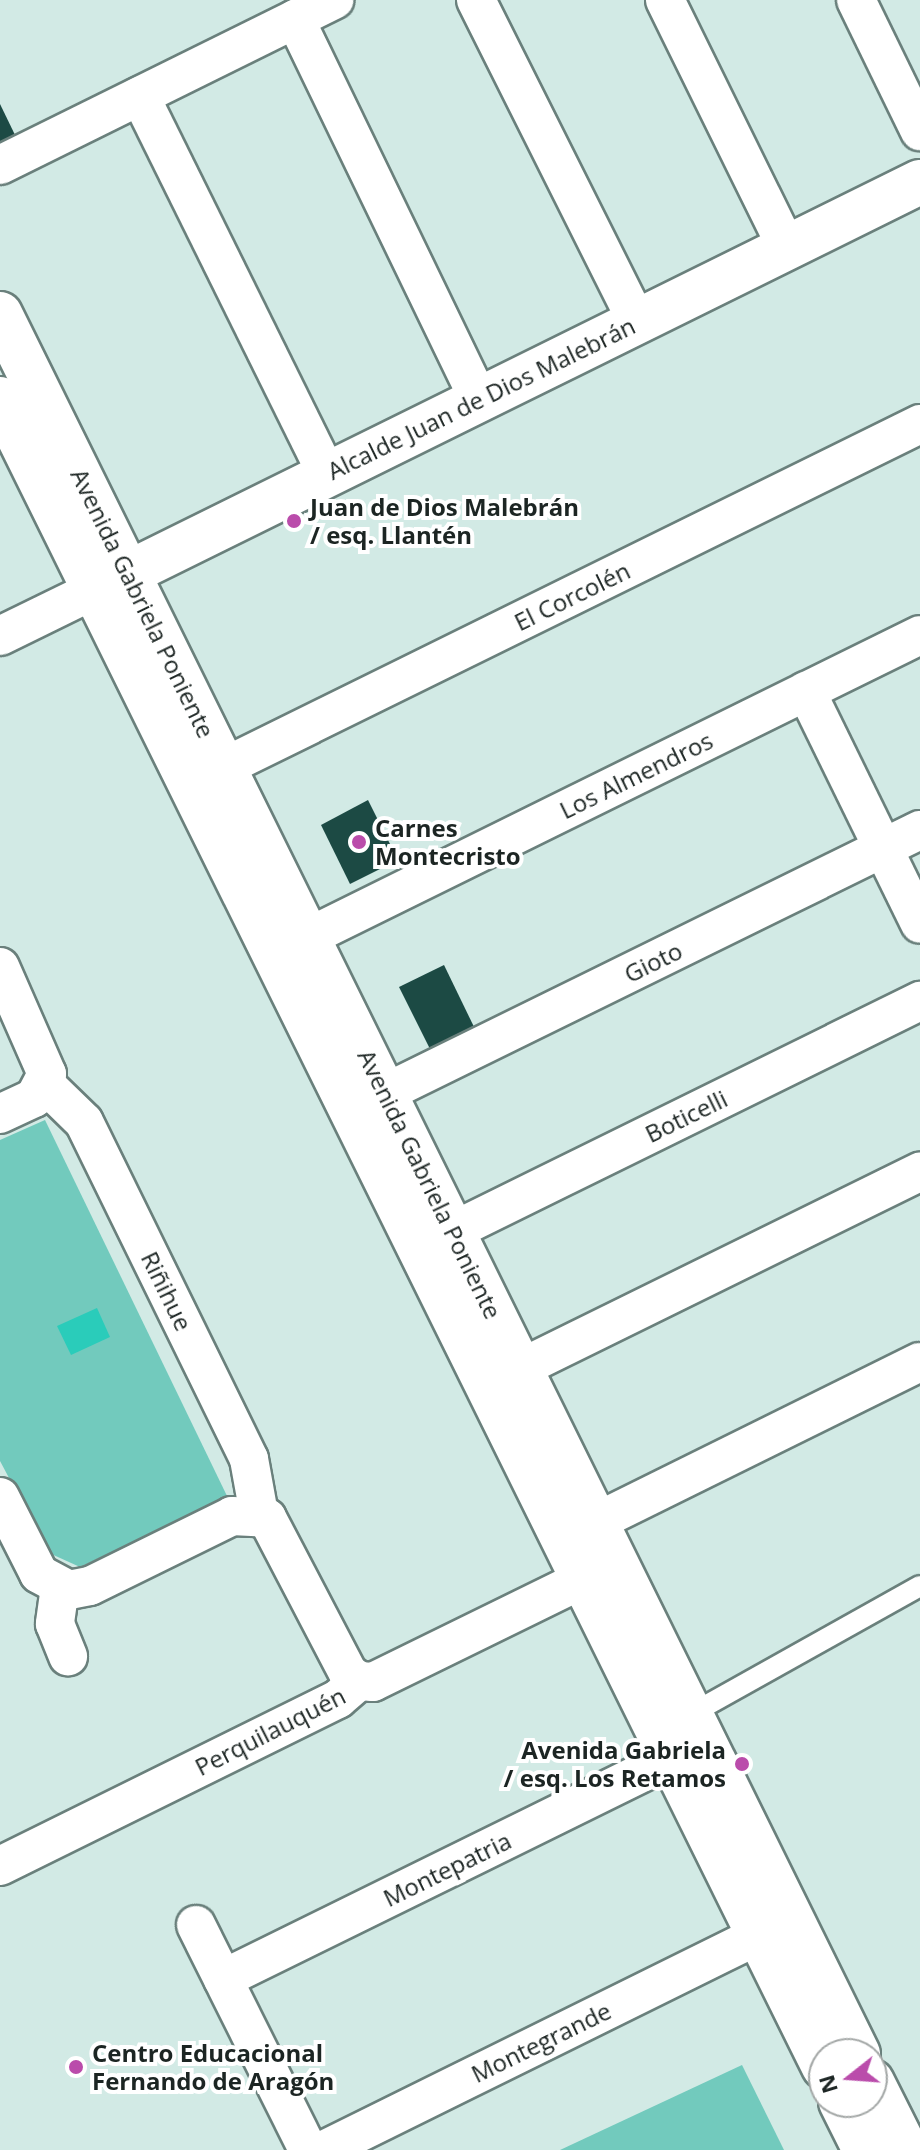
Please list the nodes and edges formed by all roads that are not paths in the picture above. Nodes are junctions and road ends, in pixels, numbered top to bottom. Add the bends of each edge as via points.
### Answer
1 (334, 0) edge
2 (476, 0) edge
3 (665, 0) edge
4 (856, 0) edge
5 (295, 19) junction
6 (140, 96) junction
7 (920, 131) edge
8 (0, 165) edge
9 (920, 182) edge
10 (787, 248) junction
11 (0, 314) edge
12 (637, 322) junction
13 (0, 399) edge
14 (479, 399) junction
15 (920, 424) edge
16 (327, 474) junction
17 (111, 581) junction
18 (920, 635) edge
19 (0, 636) edge
20 (806, 691) junction
21 (224, 767) junction
22 (920, 830) edge
23 (883, 848) junction
24 (920, 924) edge
25 (308, 937) junction
26 (0, 967) edge
27 (920, 1001) edge
28 (45, 1084) junction
29 (385, 1093) junction
30 (0, 1114) edge
31 (920, 1172) edge
32 (453, 1231) junction
33 (920, 1362) edge
34 (521, 1368) junction
35 (0, 1497) edge
36 (259, 1514) junction
37 (596, 1522) junction
38 (583, 1579) junction
39 (920, 1586) edge
40 (60, 1587) junction
41 (68, 1657) dead end
42 (359, 1681) junction
43 (691, 1714) junction
44 (672, 1758) junction
45 (0, 1866) edge
46 (196, 1925) dead end
47 (759, 1935) junction
48 (223, 1979) junction
49 (810, 2038) edge
50 (850, 2038) edge
51 (888, 2114) edge
52 (849, 2118) edge
53 (308, 2150) edge
54 (324, 2150) edge
55 (865, 2150) edge
56 (906, 2150) edge

1 - 5 street
2 - 12 street
3 - 10 street
4 - 7 street
5 - 6 street
5 - 14 street
6 - 8 street
6 - 16 street
9 - 10 main road, Alcalde Juan de Dios Malebrán
10 - 12 main road, Alcalde Juan de Dios Malebrán
11 - 17 main road, Avenida Gabriela Poniente
12 - 14 main road, Alcalde Juan de Dios Malebrán
13 - 17 main road, Avenida Gabriela Poniente
14 - 16 main road, Alcalde Juan de Dios Malebrán
15 - 21 street, El Corcolén
16 - 17 main road, Alcalde Juan de Dios Malebrán
17 - 19 street, Alcalde Juan de Dios Malebrán
17 - 21 main road, Avenida Gabriela Poniente
17 - 38 main road, Avenida Gabriela Poniente
18 - 20 street, Los Almendros
20 - 23 street
20 - 25 street, Los Almendros
21 - 25 main road, Avenida Gabriela Poniente
22 - 23 street, Gioto
23 - 24 street
23 - 29 street, Gioto
25 - 29 main road, Avenida Gabriela Poniente
26 - 28 street via 44,1057
27 - 32 street, Boticelli
28 - 30 street via 34,1098
28 - 36 street, Riñihue via 84,1122 249,1459
29 - 32 main road, Avenida Gabriela Poniente
31 - 34 street
32 - 34 main road, Avenida Gabriela Poniente
33 - 37 street
34 - 37 main road, Avenida Gabriela Poniente
35 - 40 street via 39,1574
36 - 40 street via 232,1516 90,1586
36 - 42 street via 278,1532 348,1673
37 - 43 main road, Avenida Gabriela Poniente
38 - 42 street, Perquilauquén via 380,1679
38 - 44 main road, Avenida Gabriela Poniente
39 - 43 lane
40 - 41 street via 55,1624
42 - 45 street, Perquilauquén via 338,1699
43 - 50 main road, Avenida Gabriela Poniente
44 - 47 main road, Avenida Gabriela Poniente
44 - 48 street, Montepatria
46 - 48 street
47 - 49 main road, Avenida Gabriela Poniente
47 - 54 street, Montegrande
48 - 53 street
51 - 56 main road
52 - 55 main road

